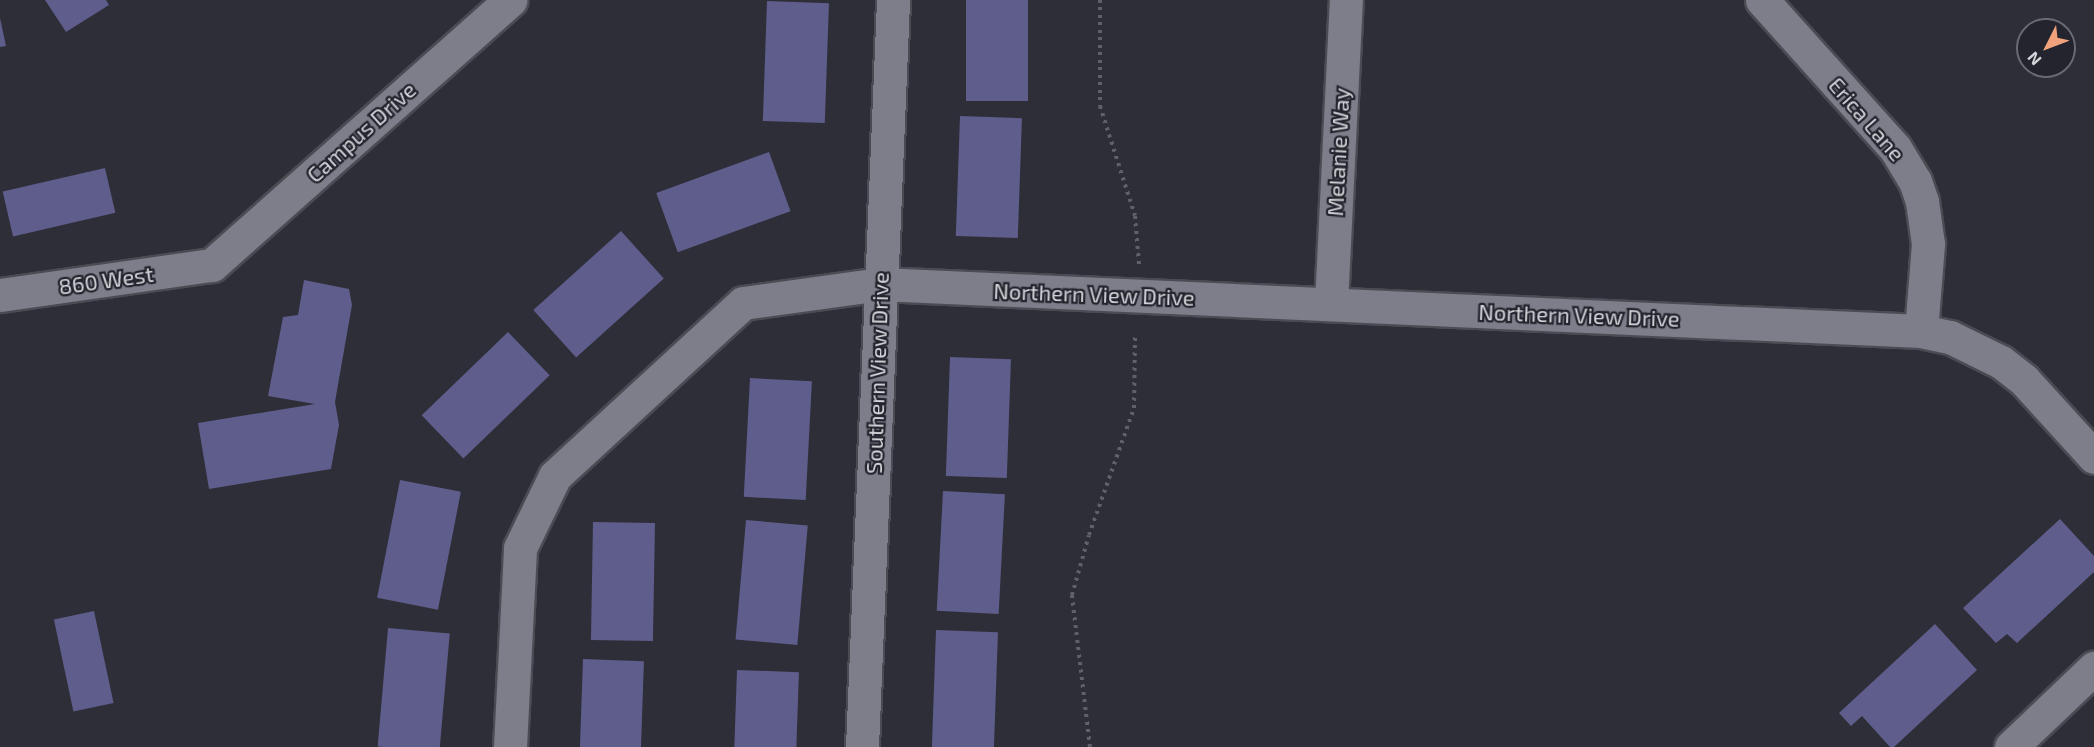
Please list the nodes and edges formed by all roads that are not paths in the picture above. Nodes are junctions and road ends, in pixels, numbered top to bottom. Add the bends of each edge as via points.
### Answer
1 (510, 0) edge
2 (893, 0) edge
3 (1346, 0) edge
4 (1762, 0) edge
5 (212, 265) joint
6 (880, 284) junction
7 (0, 295) edge
8 (1331, 304) junction
9 (1921, 331) junction
10 (2094, 458) edge
11 (2094, 668) edge
12 (510, 747) edge
13 (862, 747) edge
14 (2011, 747) edge

1 - 5 street, Campus Drive
2 - 6 street, Southern View Drive
3 - 8 street, Melanie Way
4 - 9 street, Erica Lane via 1896,148 1915,181 1928,244
5 - 7 street, 860 West
6 - 8 street, Northern View Drive
6 - 12 street, Northern View Drive via 743,303 555,476 520,548
6 - 13 street, Southern View Drive
8 - 9 street, Northern View Drive
9 - 10 street, Northern View Drive via 1977,348 2024,380
11 - 14 street

